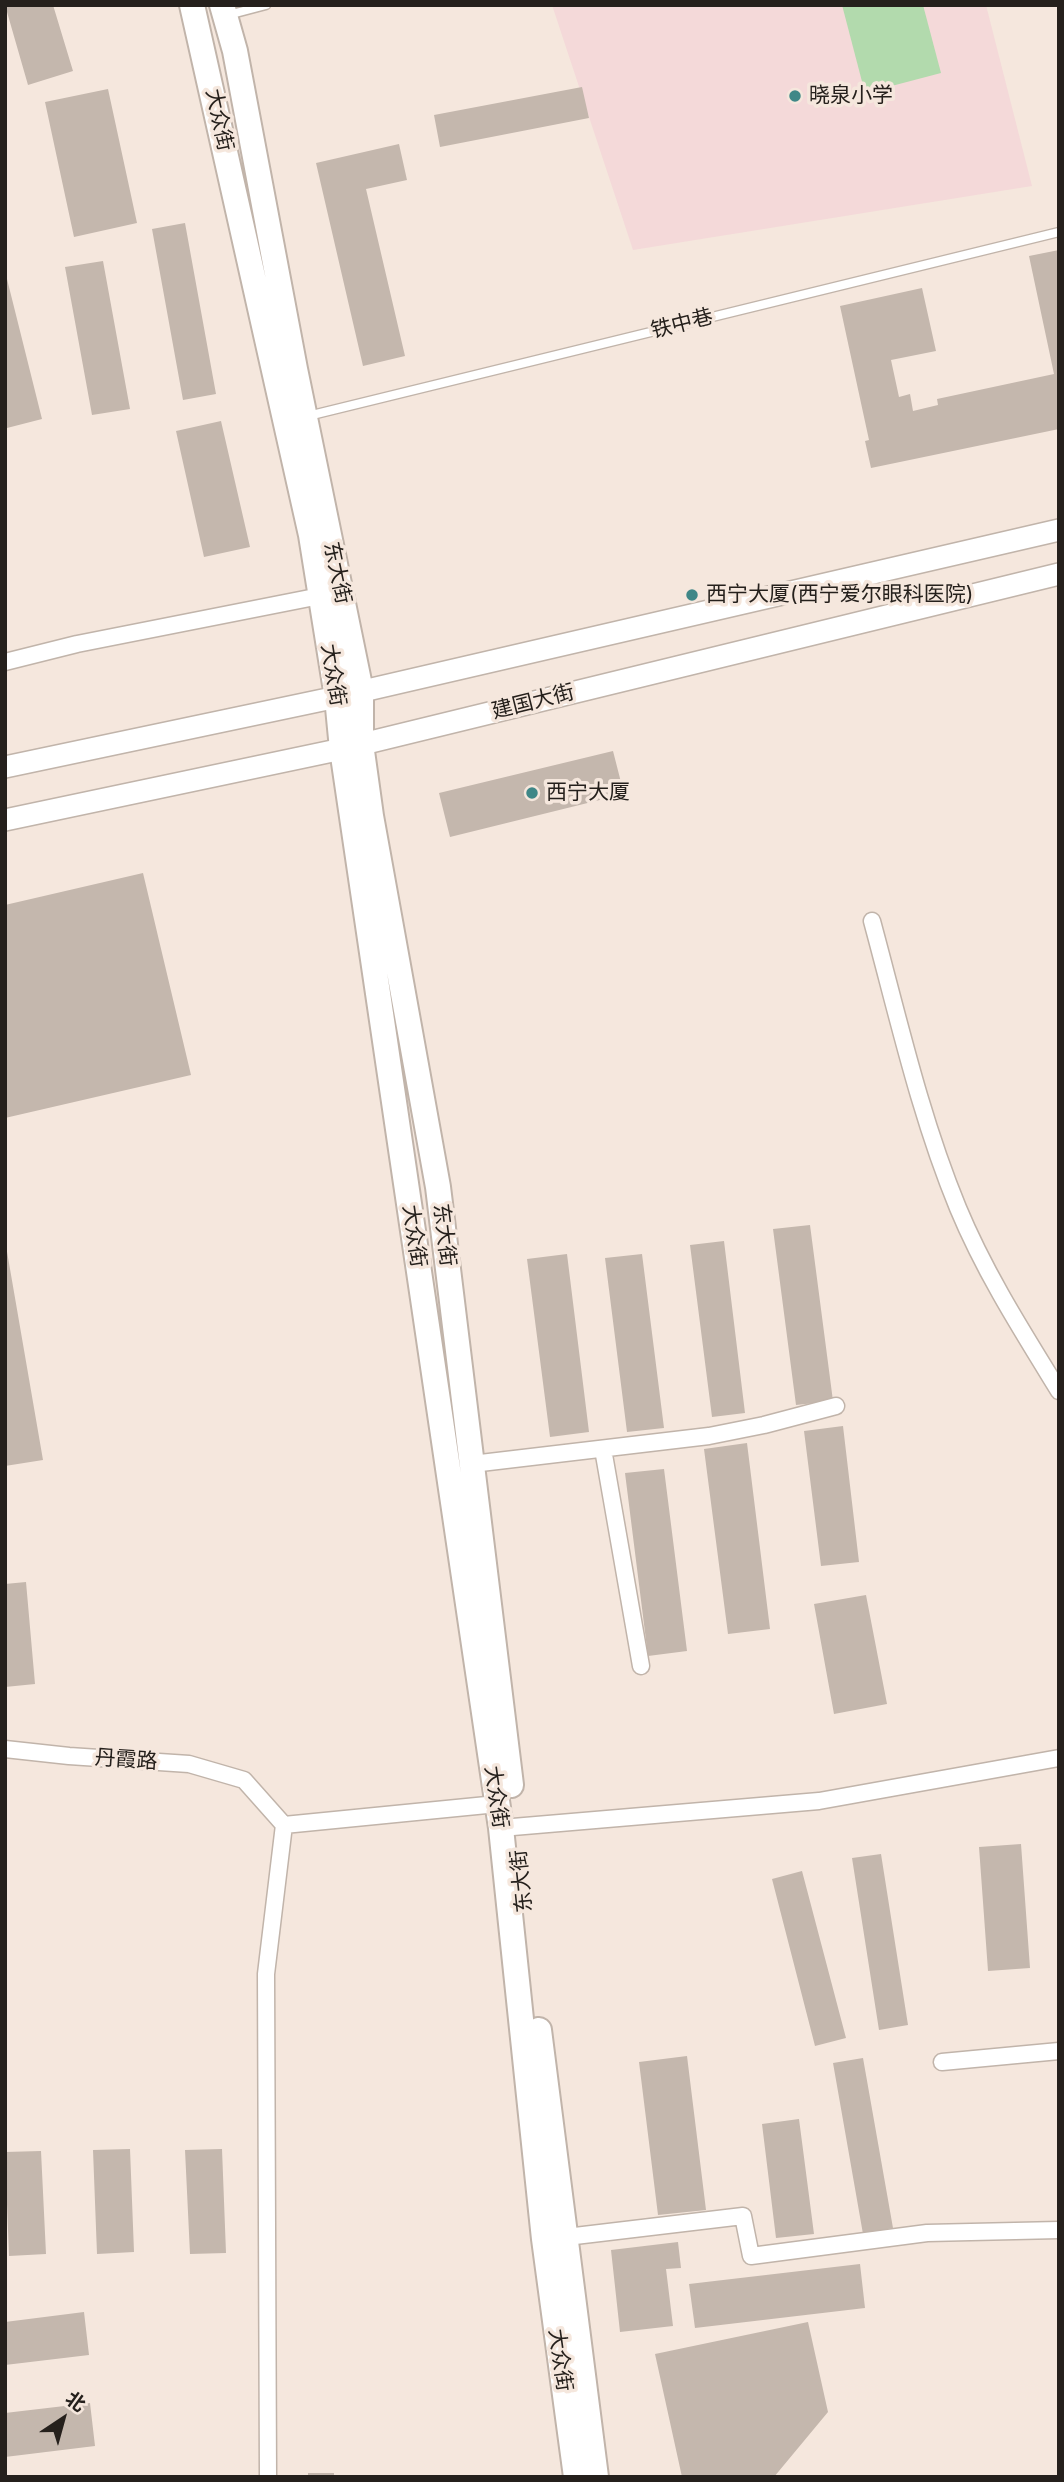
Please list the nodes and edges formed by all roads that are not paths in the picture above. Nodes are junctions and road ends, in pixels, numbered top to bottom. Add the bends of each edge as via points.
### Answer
1 (192, 5) edge
2 (265, 5) edge
3 (223, 11) edge
4 (1059, 232) edge
5 (305, 417) junction
6 (1059, 530) edge
7 (1059, 574) edge
8 (320, 596) junction
9 (5, 662) edge
10 (349, 694) junction
11 (351, 746) junction
12 (5, 768) edge
13 (5, 820) edge
14 (872, 921) dead end
15 (1059, 1391) edge
16 (836, 1406) dead end
17 (603, 1449) junction
18 (472, 1464) junction
19 (641, 1666) dead end
20 (5, 1749) edge
21 (1059, 1758) edge
22 (505, 1819) junction
23 (284, 1825) junction
24 (1059, 2052) edge
25 (943, 2062) dead end
26 (1059, 2230) edge
27 (554, 2238) junction
28 (268, 2477) edge
29 (576, 2477) edge
30 (596, 2477) edge

1 - 8 main road, 大众街 via 311,535
2 - 3 lane
3 - 5 main road, 东大街 via 235,51
4 - 5 lane, 铁中巷
5 - 10 main road, 东大街
6 - 10 street
7 - 11 street, 建国大街
8 - 9 street
8 - 10 main road, 大众街
10 - 11 main road, 东大街
10 - 12 street
11 - 13 street, 建国大街
11 - 18 main road, 东大街 via 371,816 438,1187
11 - 22 main road, 大众街
14 - 15 street via 921,1103 958,1208 994,1286
16 - 17 street via 764,1426
17 - 18 street
17 - 19 street
18 - 22 main road, 东大街
20 - 23 street, 丹霞路 via 189,1764 244,1780
21 - 22 street via 819,1801
22 - 23 street
22 - 27 main road, 东大街
23 - 28 street via 266,1973
24 - 25 street
26 - 27 street via 927,2234 751,2256 743,2216
27 - 29 main road, 大众街
27 - 30 main road, 东大街

